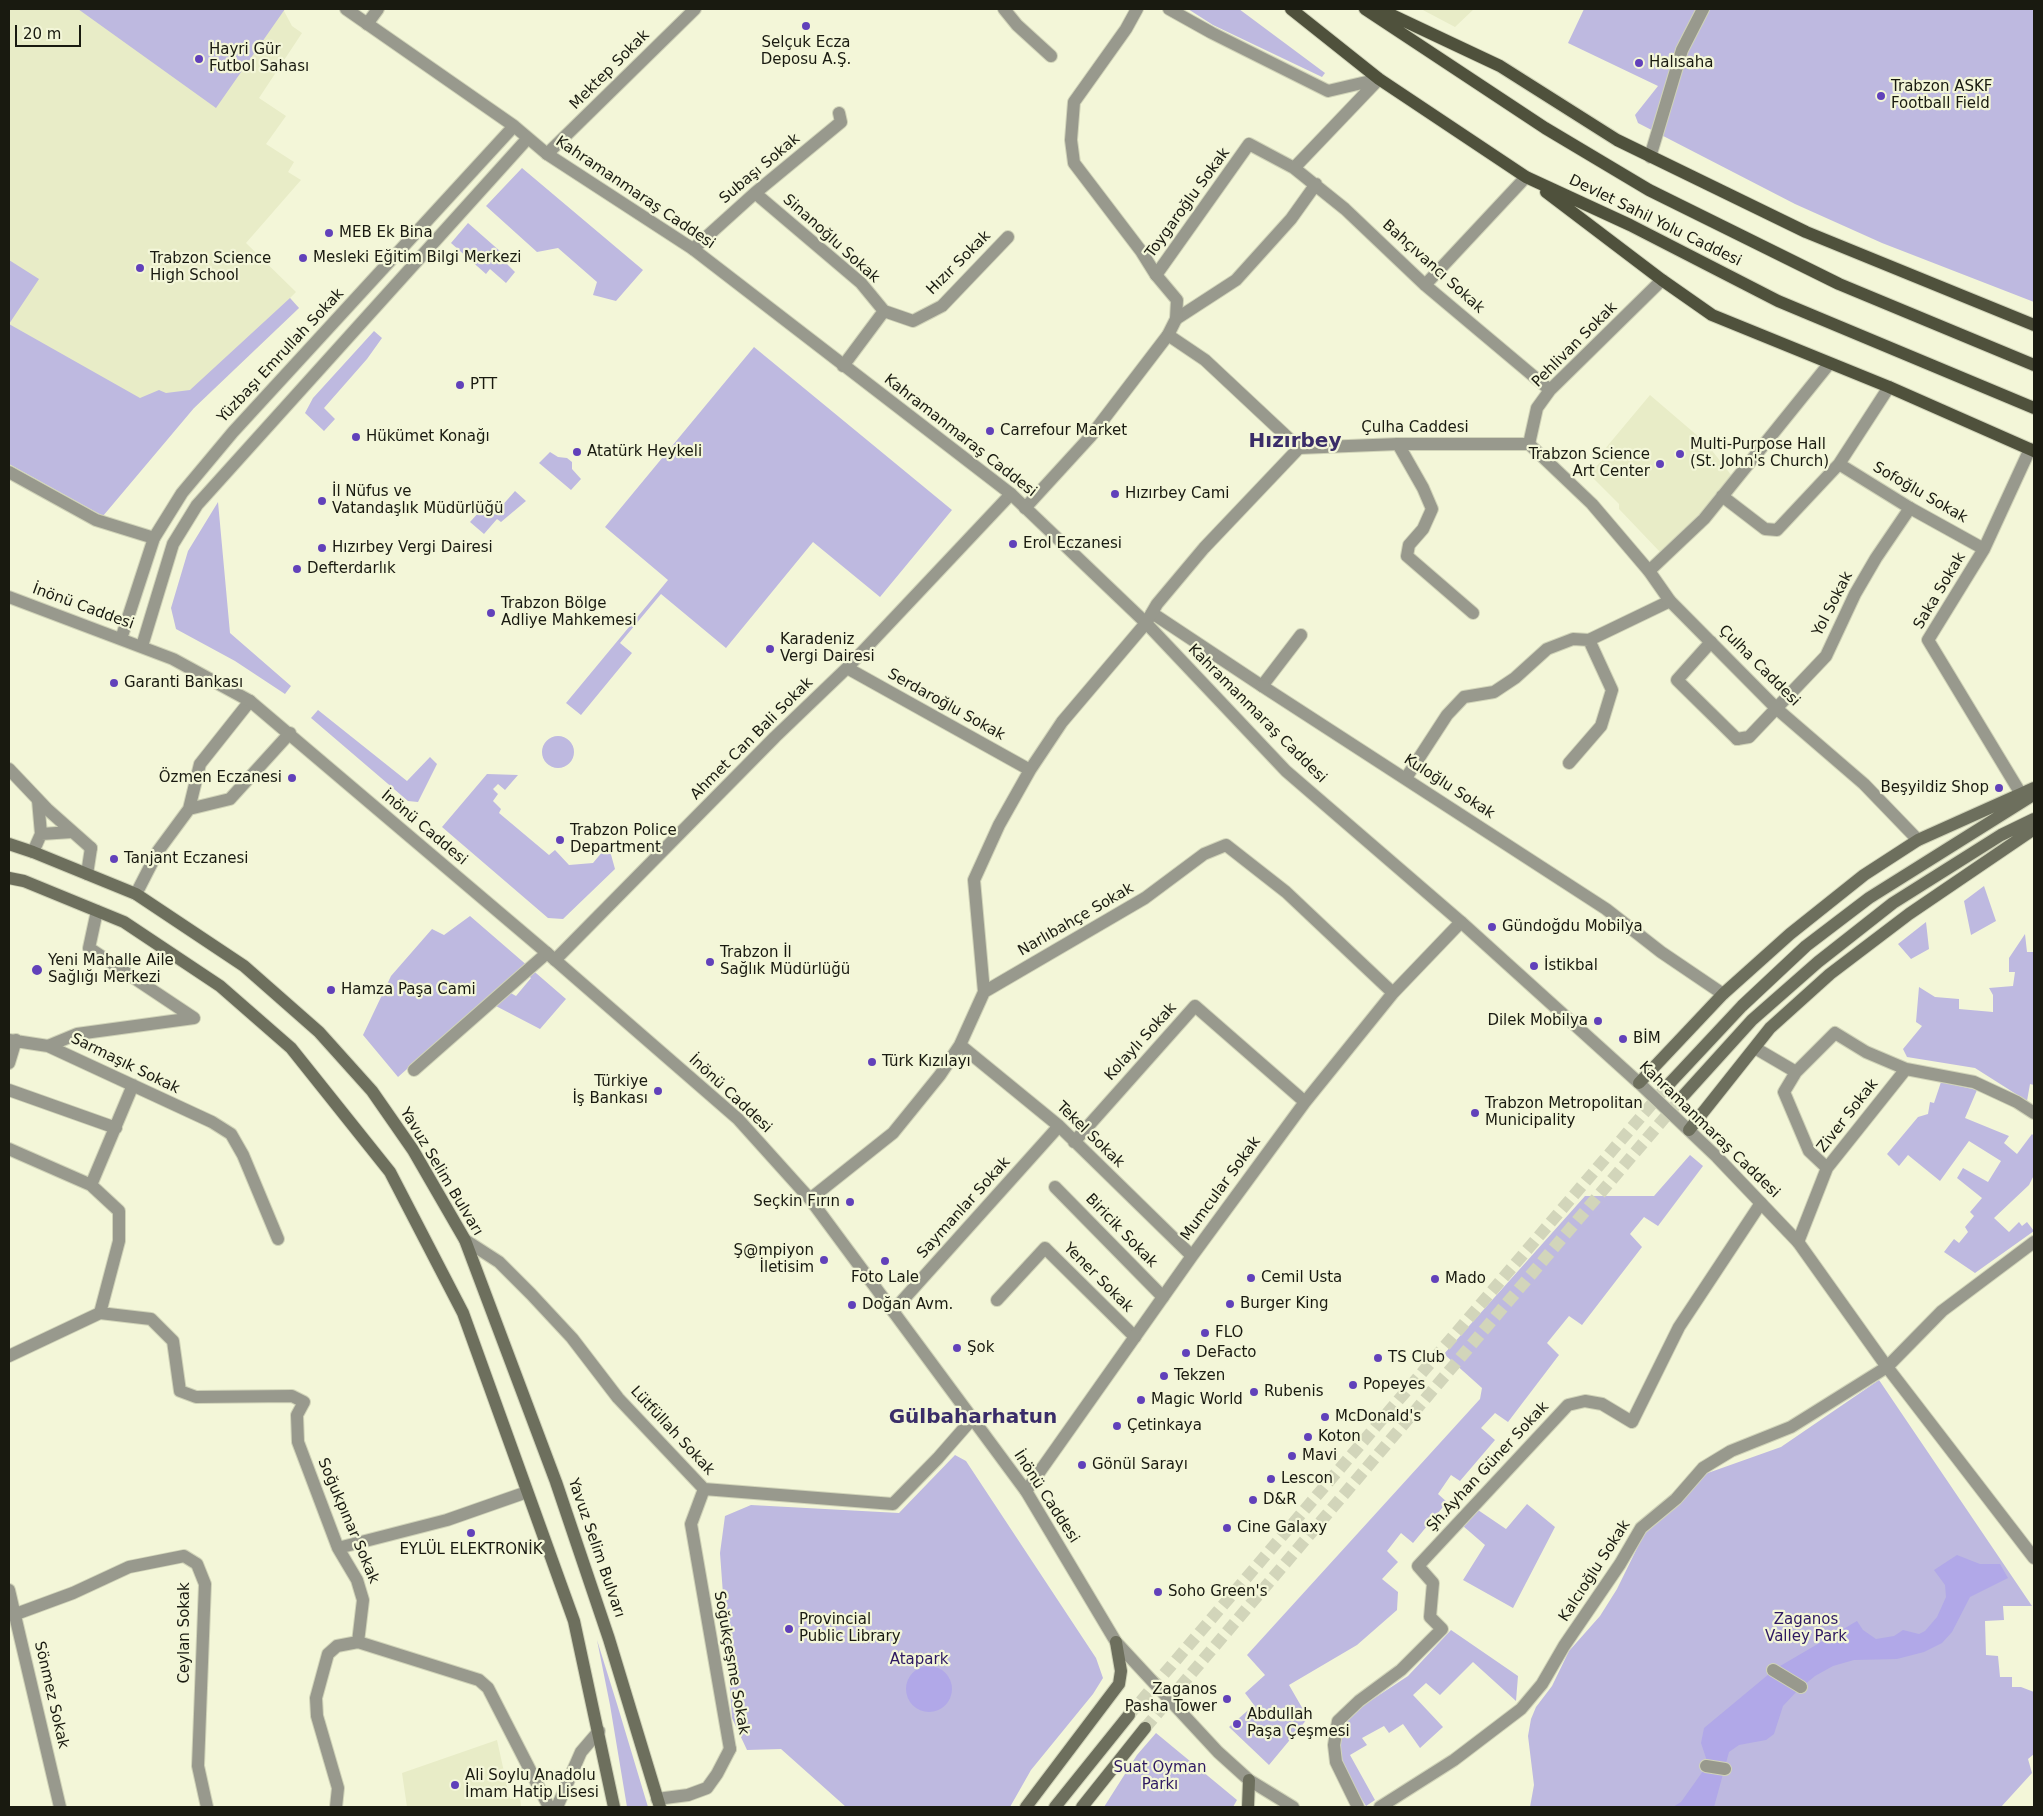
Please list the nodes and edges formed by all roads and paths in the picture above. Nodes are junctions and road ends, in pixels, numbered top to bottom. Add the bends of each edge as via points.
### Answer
1 (346, 9) edge
2 (378, 9) edge
3 (695, 9) edge
4 (1004, 9) edge
5 (1137, 9) edge
6 (1169, 9) edge
7 (1292, 9) edge
8 (1365, 9) edge
9 (1379, 9) edge
10 (1703, 9) edge
11 (367, 24) junction
12 (1051, 56) dead end
13 (1379, 78) junction
14 (839, 113) dead end
15 (514, 126) junction
16 (528, 138) junction
17 (547, 154) junction
18 (1650, 157) junction
19 (1294, 168) junction
20 (1526, 177) junction
21 (1316, 184) junction
22 (755, 193) junction
23 (1008, 237) dead end
24 (693, 250) junction
25 (1156, 275) junction
26 (1662, 280) junction
27 (1425, 285) junction
28 (884, 311) junction
29 (1176, 320) junction
30 (2034, 325) edge
31 (1168, 335) junction
32 (1829, 364) junction
33 (2034, 365) edge
34 (842, 366) junction
35 (1889, 387) junction
36 (1550, 390) junction
37 (2034, 408) edge
38 (1398, 444) junction
39 (1529, 444) junction
40 (1299, 448) junction
41 (2032, 450) edge
42 (1840, 464) junction
43 (9, 472) edge
44 (1011, 494) junction
45 (1722, 496) junction
46 (1025, 508) junction
47 (1910, 508) junction
48 (154, 538) junction
49 (1984, 549) junction
50 (1649, 571) junction
51 (9, 597) edge
52 (1670, 601) junction
53 (1473, 613) dead end
54 (1149, 618) junction
55 (1301, 635) dead end
56 (121, 639) junction
57 (1589, 640) junction
58 (1711, 642) junction
59 (142, 646) junction
60 (847, 668) junction
61 (1262, 686) junction
62 (250, 701) junction
63 (1777, 708) junction
64 (290, 733) junction
65 (1569, 763) dead end
66 (9, 769) edge
67 (1030, 770) junction
68 (1406, 778) junction
69 (2034, 788) edge
70 (2028, 794) edge
71 (38, 800) junction
72 (189, 809) junction
73 (2034, 819) edge
74 (2034, 829) edge
75 (72, 832) junction
76 (41, 834) junction
77 (1918, 840) junction
78 (9, 844) edge
79 (34, 852) junction
80 (87, 874) junction
81 (9, 878) edge
82 (136, 894) junction
83 (97, 911) junction
84 (1461, 922) junction
85 (551, 956) junction
86 (984, 992) junction
87 (1393, 993) junction
88 (1723, 994) junction
89 (12, 1040) edge
90 (960, 1045) junction
91 (48, 1046) junction
92 (1755, 1048) junction
93 (9, 1063) edge
94 (1906, 1069) junction
95 (414, 1070) dead end
96 (1796, 1072) junction
97 (1639, 1083) junction
98 (133, 1084) junction
99 (1669, 1084) tunnel mouth
100 (9, 1090) edge
101 (1684, 1095) tunnel mouth
102 (1305, 1102) junction
103 (2034, 1113) edge
104 (1059, 1126) junction
105 (116, 1128) junction
106 (1689, 1130) junction
107 (1074, 1142) junction
108 (9, 1149) edge
109 (1828, 1168) junction
110 (91, 1185) junction
111 (1055, 1187) dead end
112 (810, 1199) junction
113 (1761, 1203) junction
114 (278, 1239) dead end
115 (465, 1240) junction
116 (1798, 1242) junction
117 (2034, 1242) edge
118 (1192, 1256) junction
119 (1163, 1297) junction
120 (997, 1300) dead end
121 (893, 1311) junction
122 (100, 1313) junction
123 (1135, 1337) junction
124 (9, 1356) edge
125 (1887, 1367) junction
126 (973, 1418) junction
127 (704, 1489) junction
128 (1026, 1491) junction
129 (527, 1492) junction
130 (338, 1548) junction
131 (2034, 1558) edge
132 (9, 1590) edge
133 (16, 1614) junction
134 (358, 1642) junction
135 (1116, 1642) junction
136 (1773, 1670) dead end
137 (1801, 1686) dead end
138 (1129, 1715) tunnel mouth
139 (1145, 1728) tunnel mouth
140 (599, 1731) junction
141 (1706, 1766) dead end
142 (1725, 1769) dead end
143 (1111, 1771) junction
144 (1249, 1780) junction
145 (659, 1803) edge
146 (60, 1807) edge
147 (207, 1807) edge
148 (336, 1807) edge
149 (549, 1807) edge
150 (557, 1807) edge
151 (614, 1807) edge
152 (1026, 1807) edge
153 (1055, 1807) edge
154 (1082, 1807) edge
155 (1092, 1807) edge
156 (1248, 1807) edge
157 (1293, 1807) edge
158 (1358, 1807) edge
159 (1380, 1807) edge

1 - 11 street, Kahramanmaraş Caddesi
2 - 11 street
3 - 17 street, Mektep Sokak
4 - 12 street
5 - 25 street via 1074,102 1071,140 1074,163
6 - 13 street via 1328,91
7 - 13 main road, Devlet Sahil Yolu Caddesi
8 - 33 main road, Devlet Sahil Yolu Caddesi via 1545,128 1649,190 1838,284
9 - 18 main road via 1500,66 1617,140
10 - 18 street via 1682,50
11 - 15 street, Kahramanmaraş Caddesi
13 - 19 street
13 - 20 main road, Devlet Sahil Yolu Caddesi
14 - 22 street, Subaşı Sokak via 841,122
15 - 16 street, Kahramanmaraş Caddesi
15 - 48 street, Yüzbaşı Emrullah Sokak via 233,432 182,493
16 - 17 street, Kahramanmaraş Caddesi
16 - 59 street via 198,505 173,544
17 - 24 street, Kahramanmaraş Caddesi
18 - 30 main road via 1806,232
19 - 21 street, Bahçıvancı Sokak
19 - 25 street, Toygaroğlu Sokak via 1249,144
20 - 26 main road
20 - 27 street
20 - 37 main road, Devlet Sahil Yolu Caddesi via 1630,225 1778,302
21 - 27 street, Bahçıvancı Sokak
21 - 29 street via 1291,219 1236,280
22 - 24 street, Subaşı Sokak
22 - 28 street, Sinanoğlu Sokak via 861,283
23 - 28 street, Hızır Sokak via 942,306 913,320
24 - 34 street, Kahramanmaraş Caddesi
25 - 29 street via 1177,300
26 - 32 main road via 1712,315
26 - 36 street, Pehlivan Sokak
27 - 36 street, Bahçıvancı Sokak
28 - 34 street
29 - 31 street
31 - 40 street via 1205,360
31 - 46 street via 1090,437
32 - 35 main road
32 - 45 street
34 - 44 street, Kahramanmaraş Caddesi
35 - 41 main road
35 - 42 street
36 - 39 street, Pehlivan Sokak via 1537,408
38 - 39 street, Çulha Caddesi
38 - 40 street, Çulha Caddesi
38 - 53 street via 1432,509 1423,529 1410,545 1407,556
39 - 50 street, Çulha Caddesi via 1592,504
40 - 54 street via 1204,548
41 - 49 street, Saka Sokak
42 - 45 street via 1777,530 1766,529
42 - 47 street, Sofoğlu Sokak
43 - 48 street via 96,520
44 - 46 street, Kahramanmaraş Caddesi
44 - 60 street, Ahmet Can Bali Sokak
45 - 50 street via 1704,519
46 - 54 street, Kahramanmaraş Caddesi
47 - 49 street, Sofoğlu Sokak
47 - 63 street, Yol Sokak via 1859,587 1826,656
48 - 56 street, Yüzbaşı Emrullah Sokak
49 - 70 street, Saka Sokak via 1928,640
50 - 52 street, Çulha Caddesi
51 - 56 street, İnönü Caddesi
52 - 57 street
52 - 58 street, Çulha Caddesi
54 - 61 street, Kuloğlu Sokak
54 - 67 street via 1062,722
54 - 84 street, Kahramanmaraş Caddesi via 1286,771
55 - 61 street
56 - 59 street, İnönü Caddesi
57 - 65 street via 1612,690 1601,726
57 - 68 street via 1573,638 1547,648 1515,678 1494,692 1464,697 1447,715
58 - 63 street, Çulha Caddesi
58 - 63 street, Yol Sokak via 1677,680 1738,738 1748,737
59 - 62 street, İnönü Caddesi via 208,676
60 - 67 street, Serdaroğlu Sokak
60 - 85 street, Ahmet Can Bali Sokak
61 - 68 street, Kuloğlu Sokak
62 - 64 street, İnönü Caddesi
62 - 72 street via 200,764
63 - 77 street, Çulha Caddesi via 1864,784
64 - 72 street via 230,799
64 - 85 street, İnönü Caddesi
66 - 71 street
67 - 86 street via 974,880
68 - 88 street, Kuloğlu Sokak via 1606,910
69 - 70 main road
70 - 77 main road
70 - 99 main road via 1869,898 1806,946 1742,1006
71 - 75 street
71 - 76 street
72 - 82 street via 158,850
73 - 101 main road via 1893,903 1818,962 1752,1020
74 - 92 main road via 1909,914 1830,974 1770,1028
75 - 76 street
75 - 80 street via 91,848
76 - 79 street
77 - 88 main road via 1856,881
78 - 79 main road, Yavuz Selim Bulvarı
79 - 80 main road, Yavuz Selim Bulvarı
80 - 82 main road, Yavuz Selim Bulvarı
81 - 83 main road
82 - 115 main road, Yavuz Selim Bulvarı via 244,966 319,1032 372,1091 413,1150
83 - 91 street, Sarmaşık Sokak via 89,948 194,1018 78,1034
83 - 129 main road via 124,922 220,986 284,1042 390,1172 463,1313
84 - 87 street, Mumcular Sokak
84 - 97 street, Kahramanmaraş Caddesi
85 - 95 street, Ahmet Can Bali Sokak
85 - 112 street, İnönü Caddesi via 738,1120
86 - 87 street, Narlıbahçe Sokak via 1145,898 1204,854 1226,845 1286,892
86 - 90 street
87 - 102 street, Mumcular Sokak
88 - 97 main road
89 - 91 street
89 - 93 street
90 - 104 street, Tekel Sokak
90 - 112 street via 893,1133
91 - 98 street, Sarmaşık Sokak
92 - 96 street
92 - 106 main road
94 - 96 street via 1866,1052 1835,1033
94 - 103 street via 1974,1082
94 - 109 street, Ziver Sokak
96 - 109 street via 1784,1092 1809,1150
97 - 106 street, Kahramanmaraş Caddesi
98 - 105 street
98 - 114 street, Sarmaşık Sokak via 231,1134
100 - 105 street
102 - 107 street, Kolaylı Sokak via 1195,1006
102 - 118 street, Mumcular Sokak
104 - 107 street, Tekel Sokak
104 - 121 street, Saymanlar Sokak
105 - 110 street
106 - 113 street, Kahramanmaraş Caddesi
107 - 118 street, Tekel Sokak
108 - 110 street
109 - 116 street, Ziver Sokak
110 - 122 street via 118,1211 119,1240
111 - 119 street, Biricik Sokak
112 - 121 street, İnönü Caddesi
113 - 116 street, Kahramanmaraş Caddesi
113 - 158 street, Şh.Ayhan Güner Sokak via 1679,1327 1632,1422 1602,1404 1586,1401 1568,1405 1418,1566 1433,1583 1430,1617 1442,1630 1401,1670 1338,1721 1334,1745 1336,1762
115 - 127 street, Lütfüllah Sokak via 499,1262 531,1294 572,1338 618,1398
115 - 145 main road, Yavuz Selim Bulvarı via 559,1491
116 - 125 street, Kahramanmaraş Caddesi
117 - 125 street, Kalcıoğlu Sokak via 1942,1311
118 - 119 street, Mumcular Sokak
119 - 123 street, Mumcular Sokak
120 - 123 street, Yener Sokak via 1045,1248
121 - 126 street, İnönü Caddesi
122 - 124 street
122 - 130 street, Soğukpınar Sokak via 151,1319 173,1341 180,1390 196,1397 292,1396 304,1402 298,1415 298,1442
123 - 128 street, Mumcular Sokak
125 - 131 street, Kahramanmaraş Caddesi
125 - 159 street, Kalcıoğlu Sokak via 1791,1427 1731,1451 1703,1468 1676,1499 1641,1528 1542,1684 1521,1709 1454,1760
126 - 127 street, Lütfüllah Sokak via 893,1504
126 - 128 street, İnönü Caddesi
127 - 145 street, Soğukçeşme Sokak via 691,1524 730,1749 707,1788
128 - 135 street, İnönü Caddesi
129 - 130 street via 447,1520
129 - 140 main road via 574,1621
130 - 134 street, Soğukpınar Sokak via 363,1600
132 - 133 street, Sönmez Sokak
133 - 146 street, Sönmez Sokak
133 - 147 street, Ceylan Sokak via 73,1593 129,1567 184,1556 197,1564 205,1584 198,1766
134 - 148 street via 337,1646 328,1654 316,1698 317,1716 338,1788
134 - 149 street via 480,1680 488,1688
135 - 144 street, İnönü Caddesi via 1218,1752
135 - 152 main road via 1121,1671 1119,1684
136 - 137 street
138 - 153 main road
139 - 143 main road
140 - 150 street via 581,1752
140 - 151 main road
141 - 142 street
143 - 154 main road
143 - 155 main road
144 - 156 main road
144 - 157 street, İnönü Caddesi

